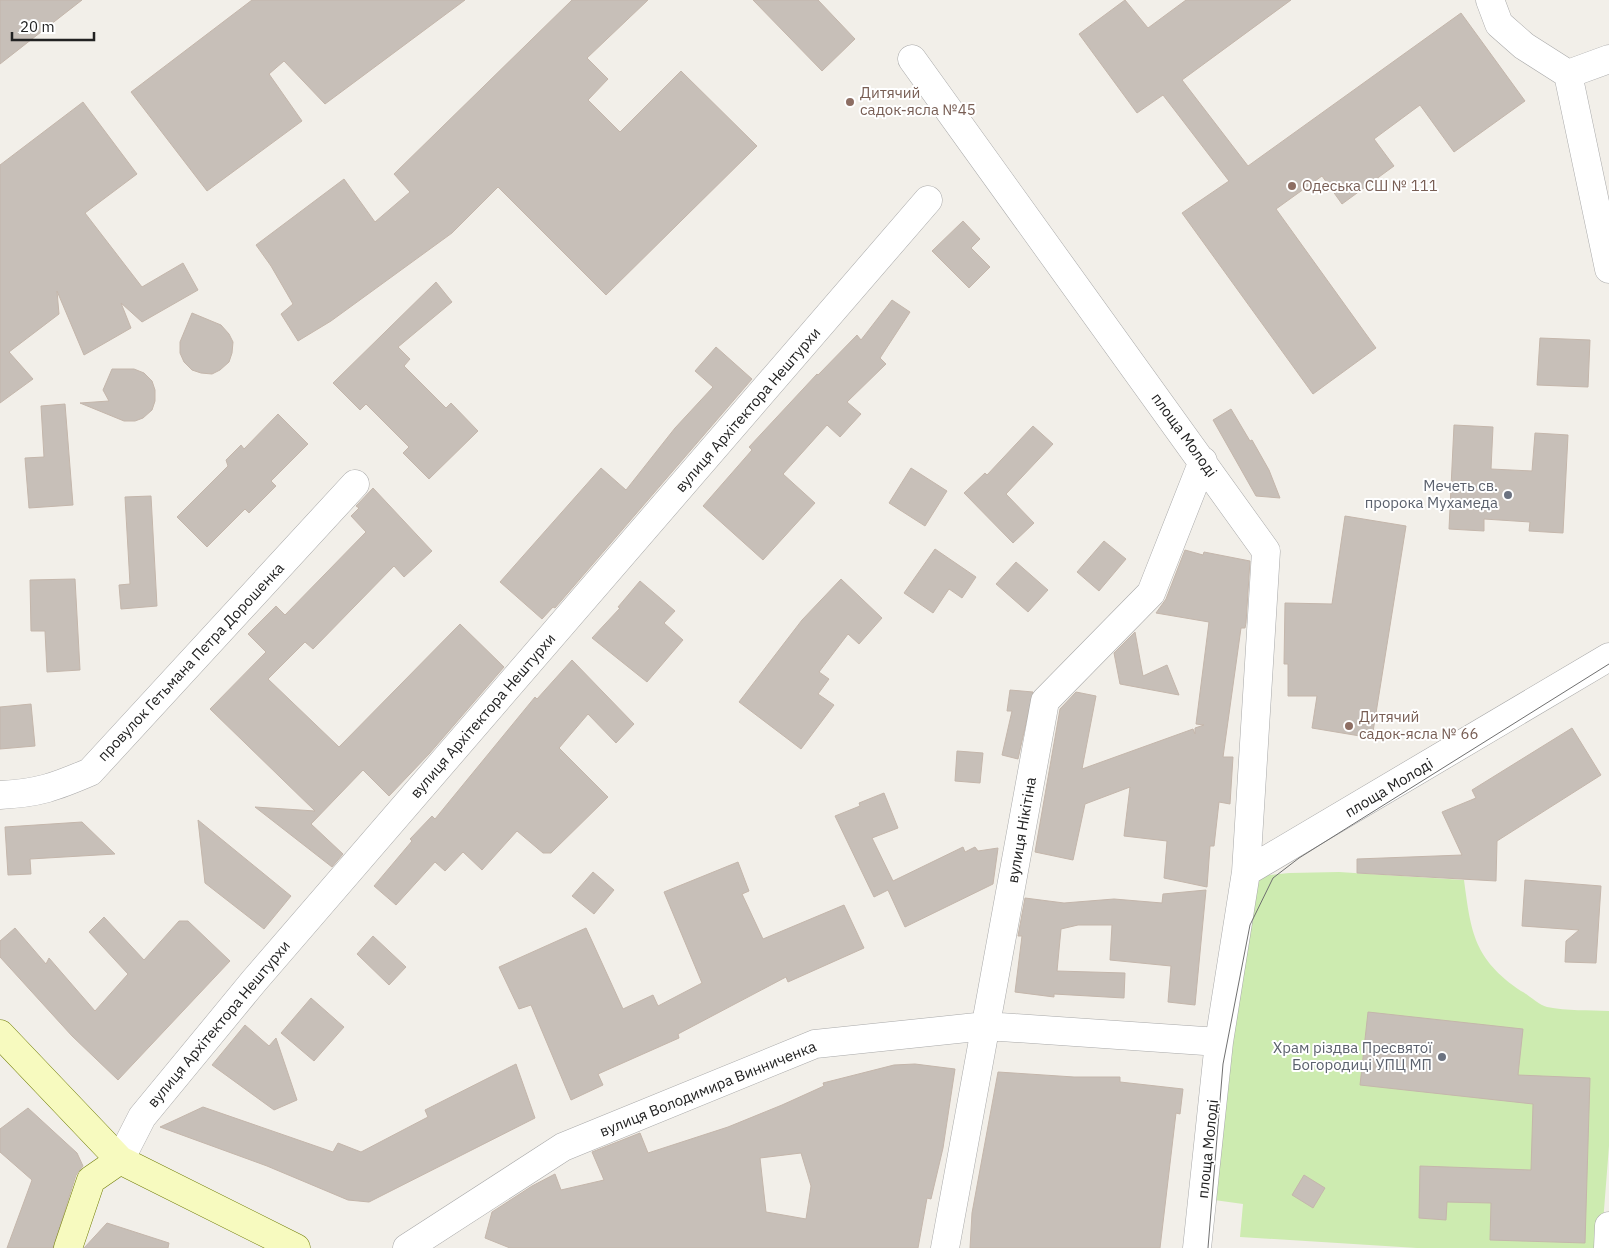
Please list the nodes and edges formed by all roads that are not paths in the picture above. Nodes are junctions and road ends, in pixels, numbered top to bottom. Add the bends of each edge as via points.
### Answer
1 (1490, 0) edge
2 (912, 59) dead end
3 (1609, 59) edge
4 (1568, 74) junction
5 (928, 200) dead end
6 (1609, 269) edge
7 (1203, 461) junction
8 (355, 484) dead end
9 (1609, 657) edge
10 (0, 796) edge
11 (1246, 872) junction
12 (986, 1026) junction
13 (0, 1034) edge
14 (1219, 1042) junction
15 (120, 1160) junction
16 (1609, 1226) edge
17 (68, 1248) edge
18 (296, 1248) edge
19 (407, 1248) edge
20 (945, 1248) edge
21 (1197, 1248) edge
22 (1608, 1248) edge

1 - 4 street via 1499,24 1524,46
2 - 7 street, площа Молоді
3 - 4 street
4 - 6 street
5 - 15 street, вулиця Архітектора Нештурхи via 254,981 142,1117
7 - 11 street, площа Молоді via 1266,551
7 - 12 street, вулиця Нікітіна via 1151,593 1045,701
8 - 10 street, провулок Гетьмана Петра Дорошенка via 90,772 50,789
9 - 11 street, площа Молоді
11 - 14 street, площа Молоді
12 - 14 street, вулиця Володимира Винниченка
12 - 19 street, вулиця Володимира Винниченка via 815,1044 563,1147
12 - 20 street, вулиця Нікітіна
13 - 15 main road
14 - 21 street, площа Молоді
15 - 17 main road, вулиця Архітектора Нештурхи via 91,1180
15 - 18 main road
16 - 22 street

